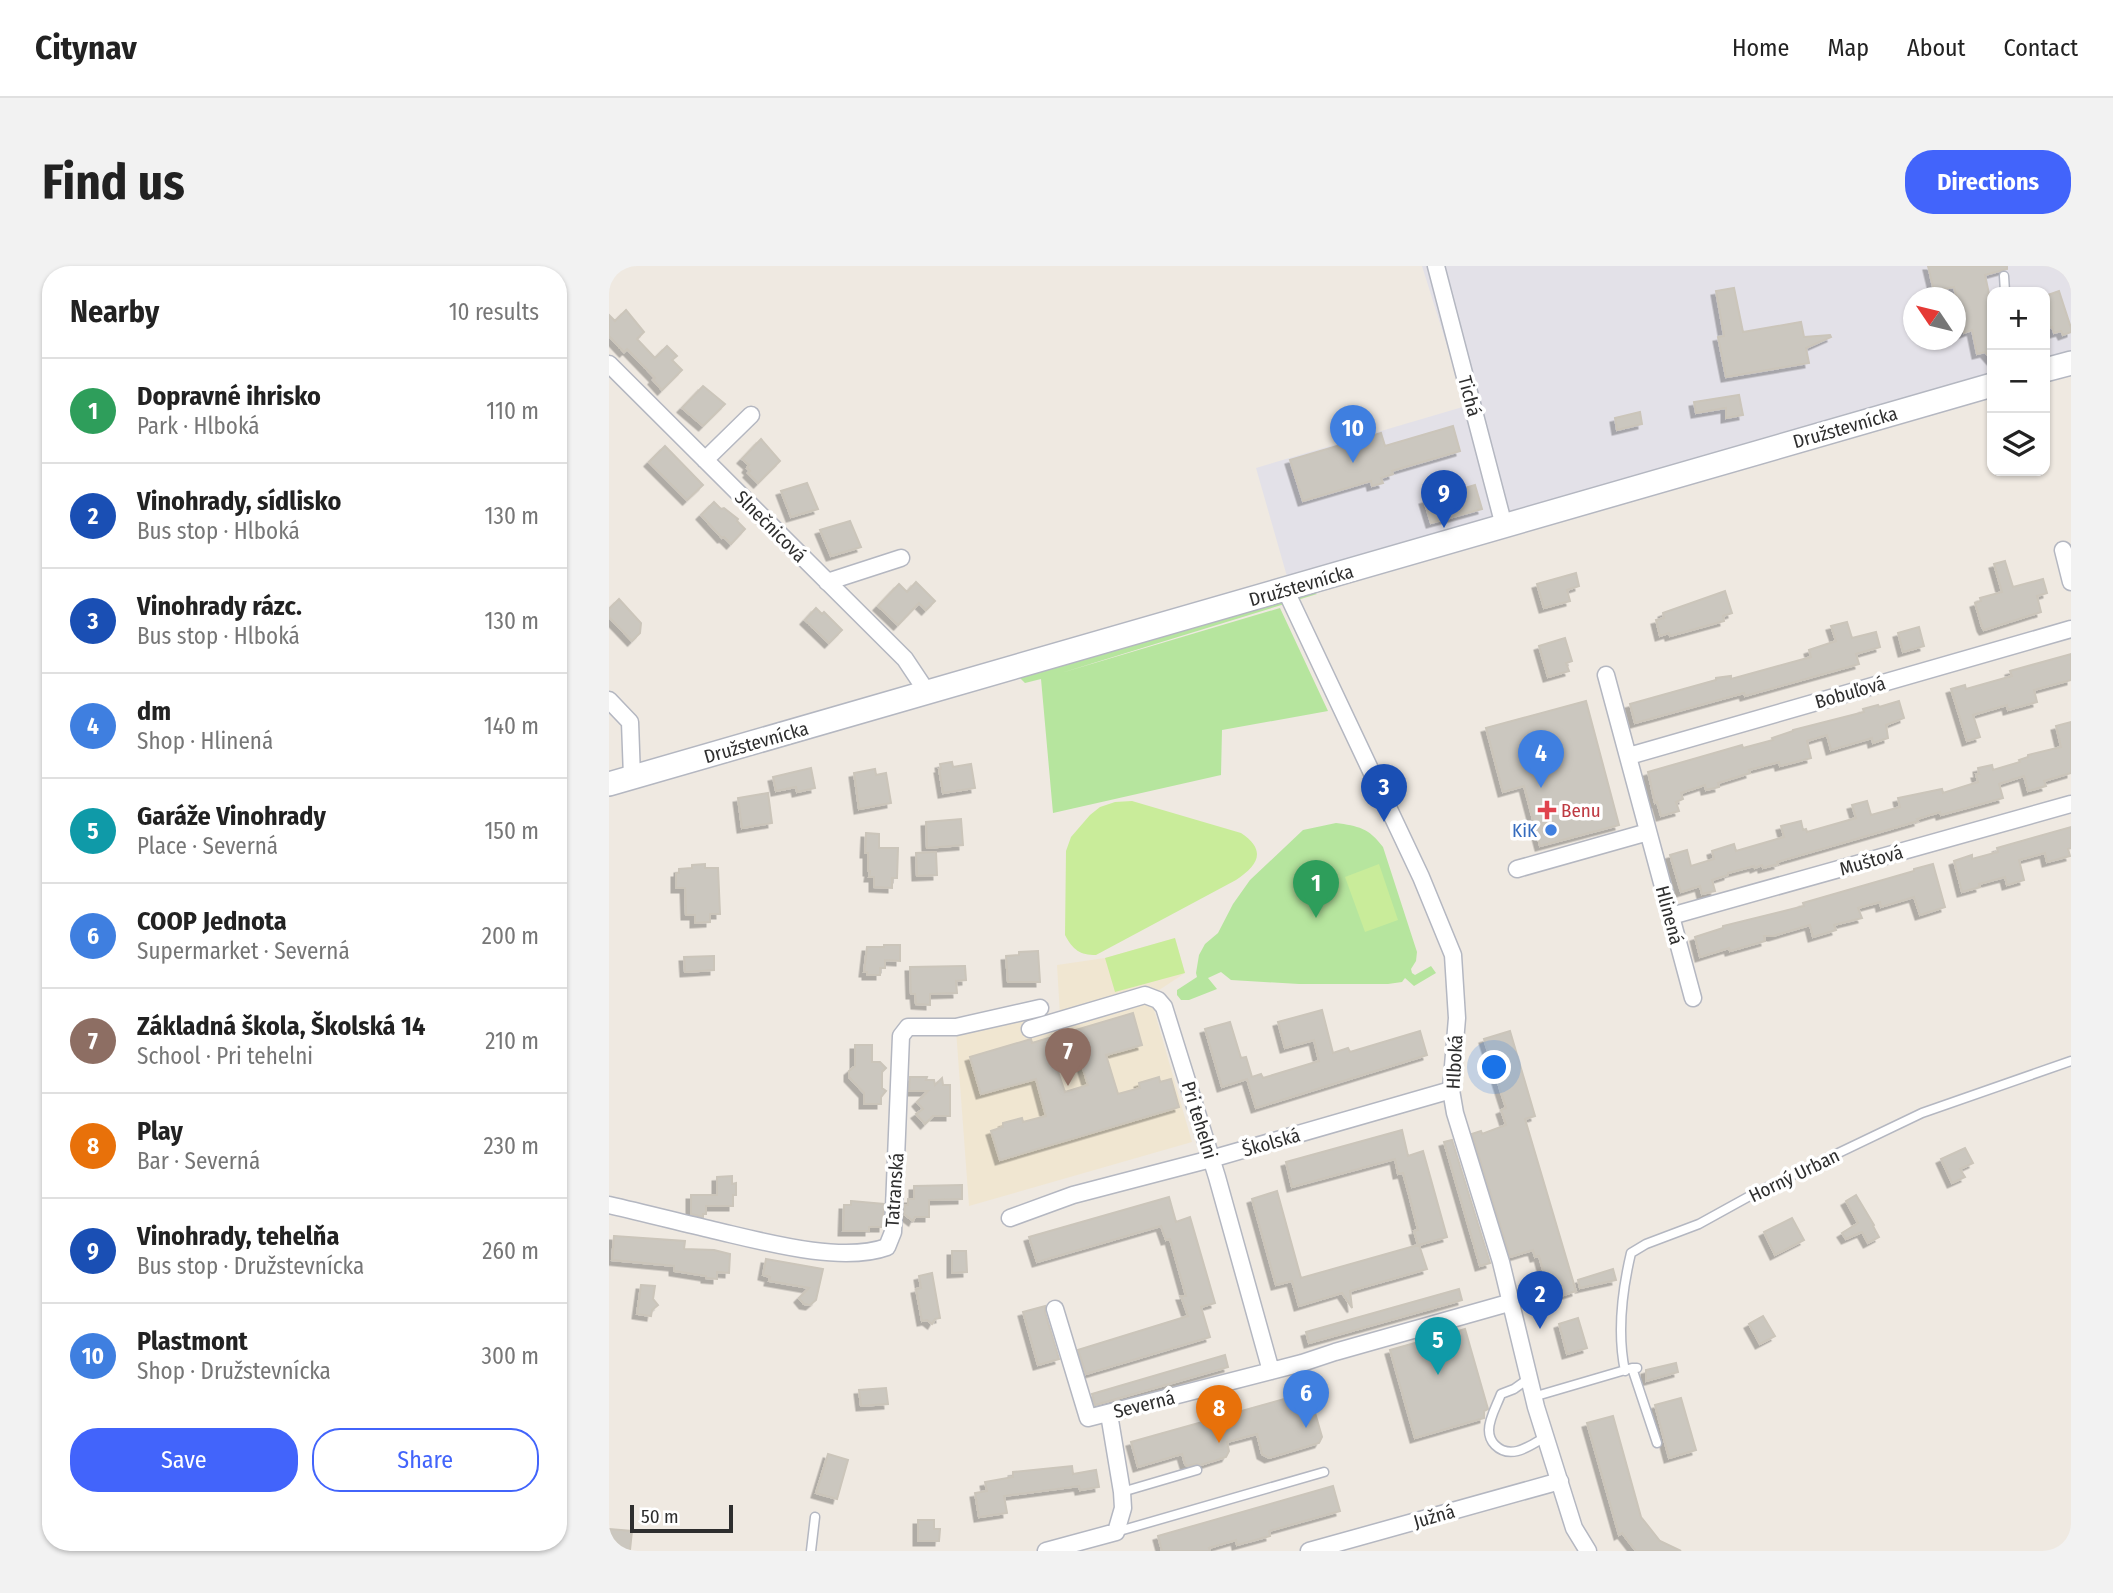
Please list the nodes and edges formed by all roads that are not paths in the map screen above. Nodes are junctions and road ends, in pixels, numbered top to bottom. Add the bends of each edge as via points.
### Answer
1 (1436, 266) edge
2 (2004, 276) dead end
3 (2005, 287) edge
4 (2071, 363) edge
5 (609, 364) edge
6 (2050, 369) edge
7 (1987, 386) edge
8 (751, 415) dead end
9 (705, 460) junction
10 (1504, 526) junction
11 (2063, 550) dead end
12 (901, 558) dead end
13 (827, 582) junction
14 (2071, 582) edge
15 (1285, 589) junction
16 (2071, 629) edge
17 (1606, 675) dead end
18 (927, 692) junction
19 (609, 700) edge
20 (1629, 756) junction
21 (632, 777) junction
22 (609, 784) edge
23 (2071, 804) edge
24 (1648, 832) junction
25 (1517, 869) dead end
26 (1671, 916) junction
27 (1693, 998) dead end
28 (1040, 1008) dead end
29 (1030, 1030) dead end
30 (2071, 1061) edge
31 (1451, 1090) junction
32 (1211, 1159) junction
33 (609, 1205) edge
34 (1010, 1218) dead end
35 (1512, 1302) junction
36 (1055, 1309) dead end
37 (1632, 1369) junction
38 (1271, 1371) junction
39 (1528, 1379) junction
40 (1533, 1397) junction
41 (1109, 1413) junction
42 (1545, 1437) junction
43 (1657, 1443) dead end
44 (1197, 1470) dead end
45 (1324, 1472) dead end
46 (1560, 1481) junction
47 (1122, 1492) junction
48 (815, 1517) dead end
49 (1109, 1534) junction
50 (1351, 1545) edge
51 (811, 1551) edge
52 (1046, 1551) edge
53 (1111, 1551) edge
54 (1309, 1551) edge
55 (1588, 1551) edge

1 - 10 street, Tichá
2 - 3 lane
4 - 6 main road
5 - 9 street, Slnečnicová
7 - 10 main road, Družstevnícka
8 - 9 street
9 - 13 street, Slnečnicová
10 - 15 main road, Družstevnícka
11 - 14 street
12 - 13 street
13 - 18 street, Slnečnicová via 905,659
15 - 18 main road, Družstevnícka
15 - 31 street, Hlboká via 1453,955 1457,1018
16 - 20 street, Bobuľová
17 - 20 street, Hlinená
18 - 21 main road, Družstevnícka
19 - 21 street via 629,722
20 - 24 street, Hlinená
21 - 22 main road, Družstevnícka
23 - 26 street, Muštová
24 - 25 street
24 - 26 street, Hlinená
26 - 27 street, Hlinená
28 - 33 street, Tatranská via 956,1027 908,1027 901,1036 893,1232 887,1247 874,1252 832,1253 764,1242
29 - 32 street, Pri tehelni via 1145,995 1158,1000 1173,1032
30 - 37 lane, Horný Urban via 1922,1113 1631,1253 1624,1281 1621,1350
31 - 32 street, Školská
31 - 35 street, Hlboká
32 - 34 street, Školská via 1073,1195
32 - 38 street, Pri tehelni
35 - 38 street, Severná
35 - 39 street, Hlboká
36 - 41 street, Severná via 1089,1418
37 - 40 lane
37 - 43 lane
38 - 41 street, Severná
39 - 40 street, Hlboká
39 - 42 lane via 1501,1394 1490,1438 1501,1449 1519,1451
40 - 42 street, Hlboká
41 - 47 street
42 - 46 street, Hlboká
44 - 47 lane
45 - 49 lane
46 - 50 street, Južná
46 - 55 street, Hlboká via 1574,1528
47 - 49 street via 1123,1508
48 - 51 lane
49 - 52 street
49 - 53 street
50 - 54 street, Južná

